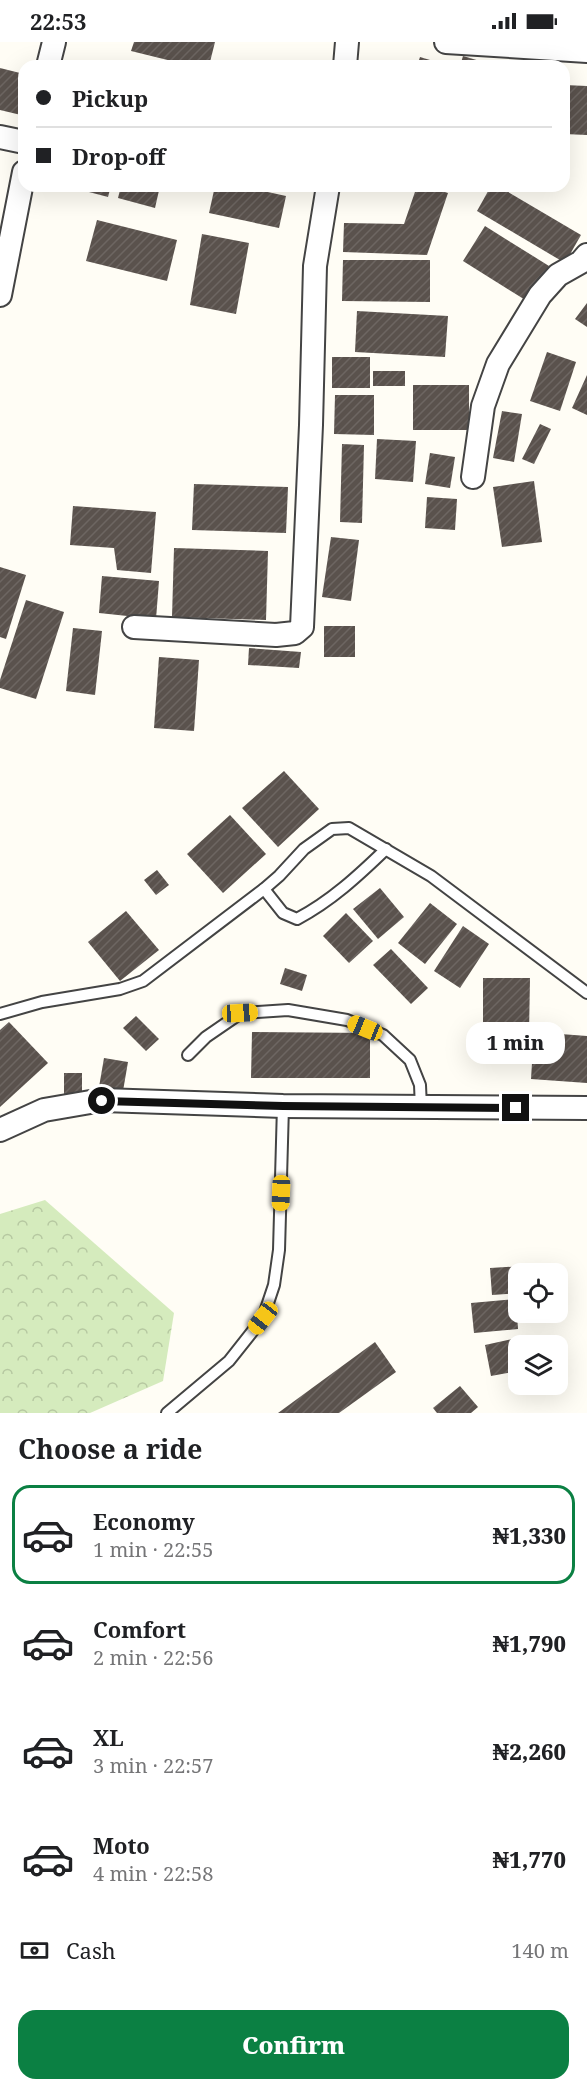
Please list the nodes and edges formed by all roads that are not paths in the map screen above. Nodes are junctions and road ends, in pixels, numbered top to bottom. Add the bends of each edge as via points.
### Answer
1 (54, 42) edge
2 (347, 42) edge
3 (446, 42) edge
4 (587, 51) edge
5 (50, 60) edge
6 (346, 60) edge
7 (0, 137) edge
8 (18, 141) edge
9 (20, 192) edge
10 (327, 192) edge
11 (587, 255) edge
12 (0, 295) edge
13 (473, 477) dead end
14 (134, 627) dead end
15 (386, 849) junction
16 (264, 889) junction
17 (587, 993) edge
18 (0, 1014) edge
19 (188, 1055) dead end
20 (283, 1106) junction
21 (421, 1108) junction
22 (587, 1108) edge
23 (0, 1130) edge
24 (167, 1413) edge

1 - 5 street
2 - 6 street
3 - 4 street
7 - 8 street
9 - 12 street
10 - 14 street via 315,266 302,627 295,633 276,635
11 - 13 street via 558,275 540,295 498,364 483,406
15 - 16 lane via 349,828 332,829 304,849
15 - 16 lane via 354,880 297,919 283,913
15 - 17 lane via 431,876
16 - 18 lane via 143,981
19 - 21 lane via 240,1013 288,1010 347,1020 383,1035 410,1060 420,1085
20 - 21 street
20 - 23 street via 102,1101 44,1110
20 - 24 lane via 279,1250 274,1285 263,1318 229,1361
21 - 22 street

